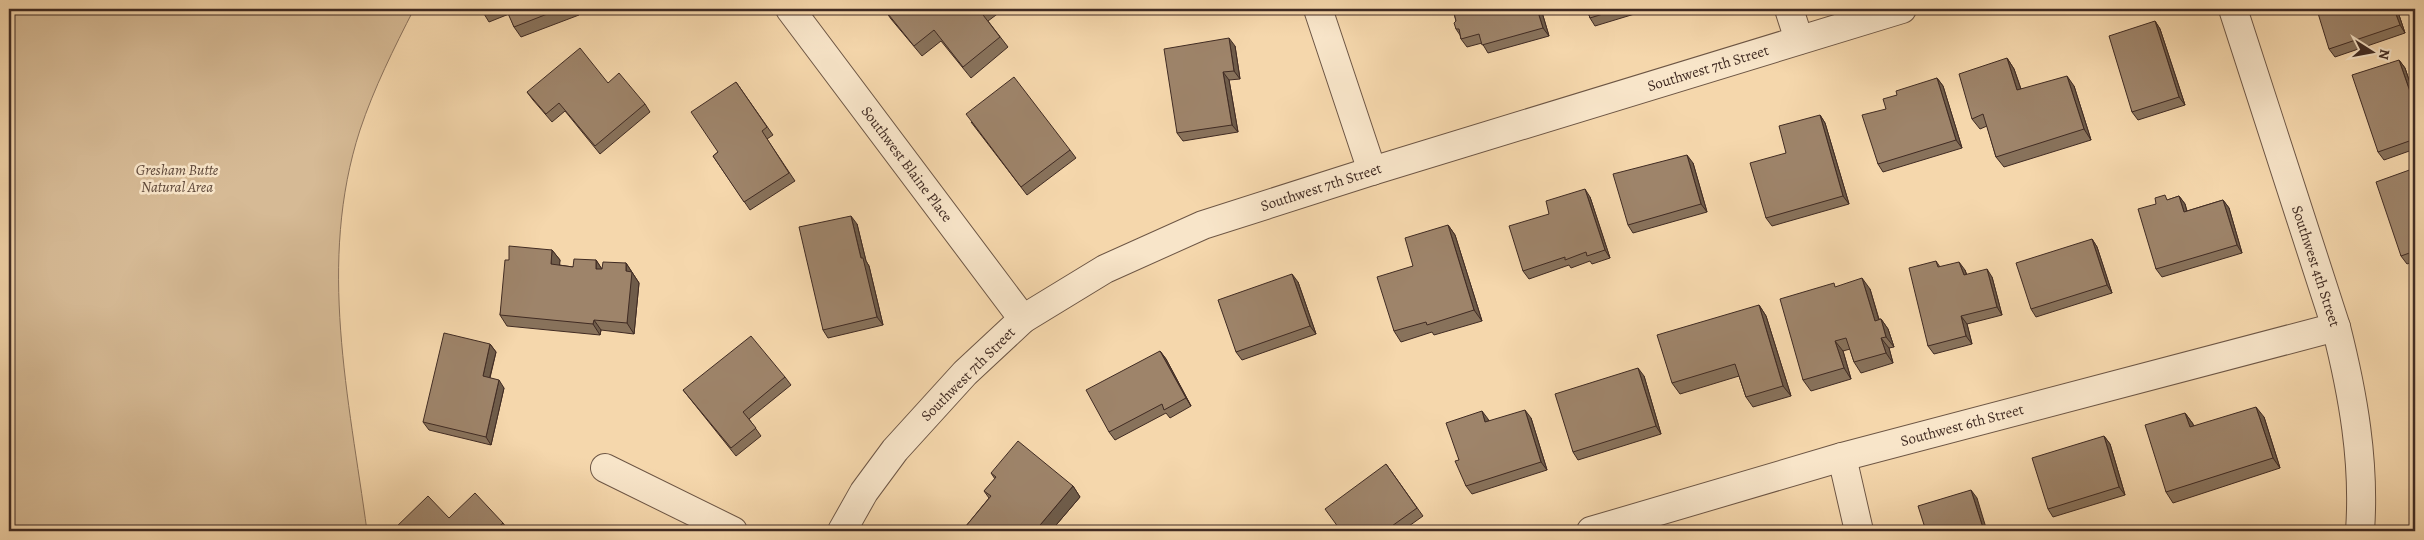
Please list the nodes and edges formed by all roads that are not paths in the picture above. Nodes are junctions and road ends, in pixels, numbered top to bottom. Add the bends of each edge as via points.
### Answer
1 (790, 9) edge
2 (1318, 9) edge
3 (1789, 9) edge
4 (1902, 9) edge
5 (2234, 9) edge
6 (1799, 40) junction
7 (1372, 171) junction
8 (1023, 319) junction
9 (2336, 327) junction
10 (1842, 457) junction
11 (606, 468) dead end
12 (733, 531) edge
13 (842, 531) edge
14 (1591, 531) edge
15 (1859, 531) edge
16 (2360, 531) edge

1 - 8 street, Southwest Blaine Place
2 - 7 street
3 - 6 street
4 - 6 street, Southwest 7th Street
5 - 9 street, Southwest 4th Street
6 - 7 street, Southwest 7th Street
7 - 8 street, Southwest 7th Street via 1203,225 1105,268
8 - 13 street, Southwest 7th Street via 964,373 895,450 864,492
9 - 10 street, Southwest 6th Street
9 - 16 street, Southwest 4th Street via 2347,370 2361,459
10 - 14 street, Southwest 6th Street
10 - 15 street
11 - 12 street

